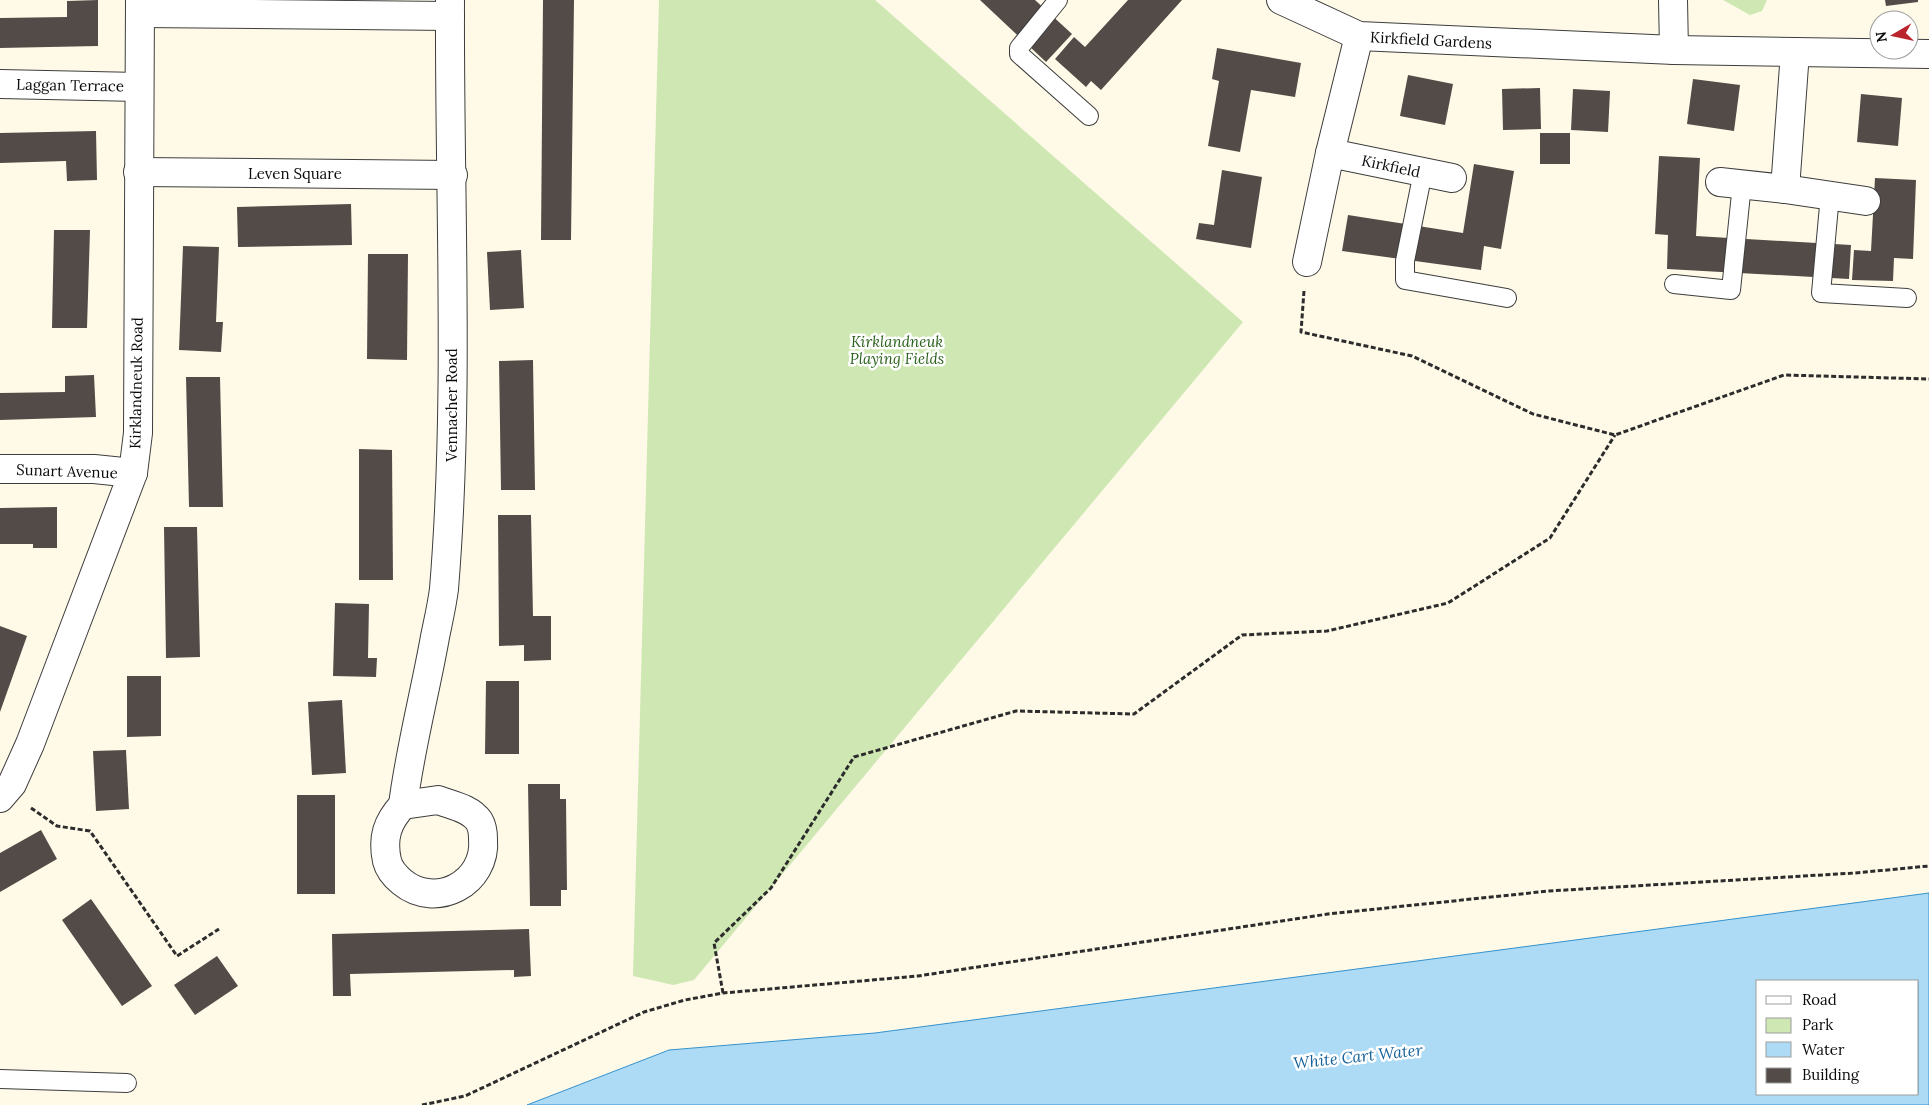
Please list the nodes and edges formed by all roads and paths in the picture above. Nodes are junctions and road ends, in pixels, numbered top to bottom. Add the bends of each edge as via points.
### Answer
1 (1058, 0) edge
2 (1281, 0) edge
3 (1672, 0) edge
4 (140, 7) edge
5 (450, 8) edge
6 (1360, 36) junction
7 (1674, 50) junction
8 (1796, 52) junction
9 (1929, 54) edge
10 (0, 84) edge
11 (139, 87) junction
12 (1088, 116) dead end
13 (1330, 153) junction
14 (138, 172) junction
15 (1423, 172) junction
16 (453, 175) junction
17 (1452, 178) dead end
18 (1731, 183) joint
19 (1785, 189) junction
20 (1830, 196) junction
21 (1866, 201) dead end
22 (1307, 262) joint
23 (1674, 284) dead end
24 (1508, 298) dead end
25 (1907, 298) dead end
26 (1929, 379) edge
27 (1615, 435) junction
28 (0, 469) edge
29 (133, 474) junction
30 (3, 794) edge
31 (402, 805) dead end
32 (1929, 866) edge
33 (219, 929) dead end
34 (722, 993) junction
35 (0, 1079) edge
36 (127, 1083) dead end
37 (422, 1105) edge

1 - 12 lane via 1019,48 1019,54
2 - 6 street
3 - 7 street
4 - 5 street
4 - 11 street, Kirklandneuk Road
5 - 16 street, Vennacher Road
6 - 7 street, Kirkfield Gardens
6 - 13 street, Kirkfield Gardens
7 - 8 street, Kirkfield Gardens
8 - 9 street, Kirkfield Gardens
8 - 19 street
10 - 11 street, Laggan Terrace
11 - 14 street, Kirklandneuk Road
13 - 15 street, Kirkfield
13 - 22 street, Kirkfield Gardens
14 - 16 street, Leven Square
14 - 29 street, Kirklandneuk Road via 138,433
15 - 17 street, Kirkfield
15 - 24 lane via 1405,261 1405,280
16 - 31 street, Vennacher Road via 450,480 444,592
18 - 19 street
18 - 23 lane via 1731,290
19 - 20 street
20 - 21 street
20 - 25 lane via 1822,292
22 - 27 path via 1301,332 1412,356 1533,414
26 - 27 path via 1784,375
27 - 34 path via 1550,538 1448,602 1327,631 1242,635 1134,714 1016,711 854,757 771,888 714,943
28 - 29 street, Sunart Avenue via 94,469
29 - 30 street, Kirklandneuk Road via 30,744 12,784
30 - 33 path via 57,826 90,831 177,956
32 - 34 path via 1520,894 1328,914 918,976
34 - 37 path via 644,1012 465,1096
35 - 36 lane

